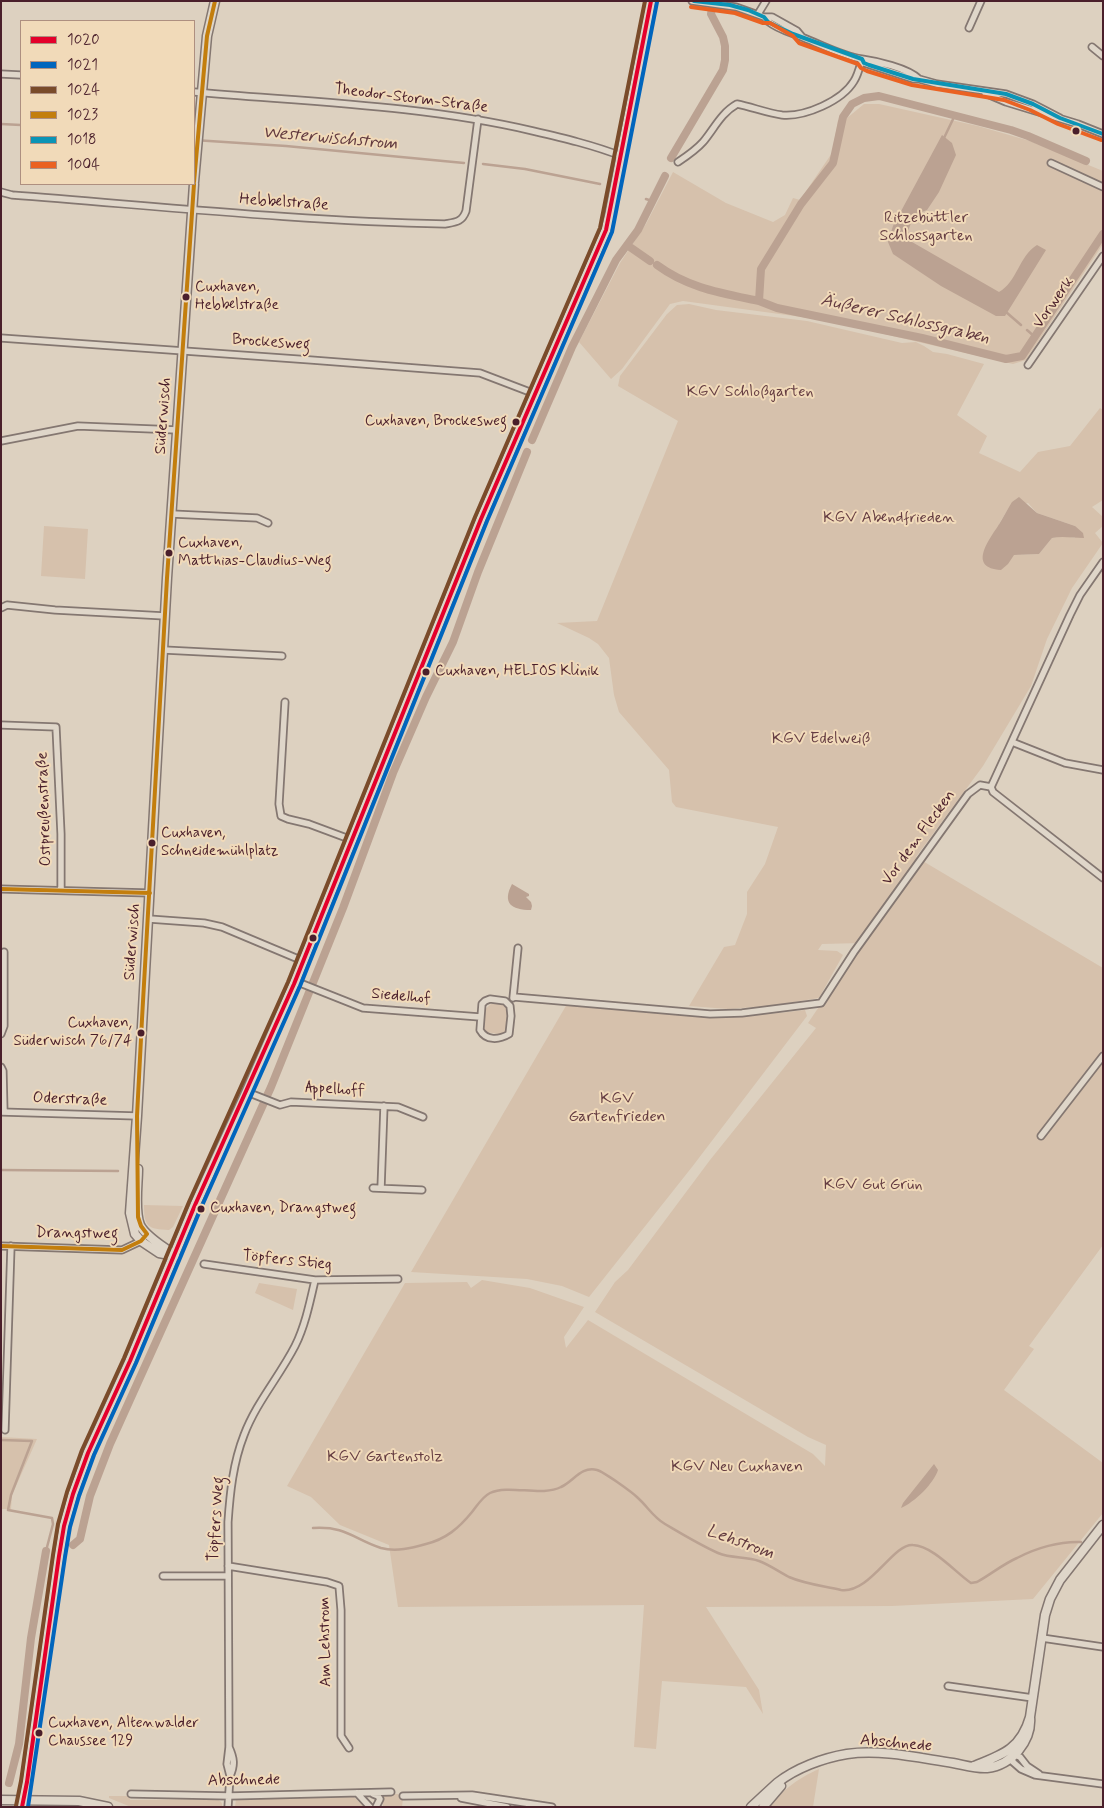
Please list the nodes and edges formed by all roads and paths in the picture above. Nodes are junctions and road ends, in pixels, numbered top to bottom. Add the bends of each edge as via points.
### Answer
1 (215, 1) edge
2 (650, 1) edge
3 (692, 1) edge
4 (766, 1) edge
5 (981, 1) edge
6 (761, 15) junction
7 (969, 28) dead end
8 (1092, 47) dead end
9 (1103, 56) edge
10 (862, 59) junction
11 (1, 74) edge
12 (20, 75) edge
13 (197, 92) edge
14 (478, 119) junction
15 (1103, 134) edge
16 (621, 156) junction
17 (678, 162) dead end
18 (1051, 163) dead end
19 (195, 164) edge
20 (194, 185) edge
21 (1103, 187) edge
22 (1, 192) edge
23 (192, 209) junction
24 (1103, 256) edge
25 (1, 338) edge
26 (182, 351) junction
27 (1028, 366) dead end
28 (535, 394) junction
29 (177, 430) junction
30 (1, 441) edge
31 (172, 514) junction
32 (268, 523) dead end
33 (1103, 562) edge
34 (1, 608) edge
35 (165, 616) junction
36 (164, 650) junction
37 (282, 656) dead end
38 (286, 702) dead end
39 (1, 725) edge
40 (1012, 742) junction
41 (1103, 770) edge
42 (991, 787) junction
43 (352, 840) junction
44 (1102, 875) edge
45 (1, 889) edge
46 (61, 890) junction
47 (150, 893) junction
48 (149, 919) junction
49 (518, 948) dead end
50 (4, 952) dead end
51 (303, 961) junction
52 (295, 981) junction
53 (514, 997) junction
54 (509, 1004) junction
55 (480, 1017) junction
56 (1, 1034) edge
57 (1103, 1056) edge
58 (1, 1067) edge
59 (247, 1092) junction
60 (384, 1106) junction
61 (3, 1112) edge
62 (137, 1116) junction
63 (423, 1117) dead end
64 (1041, 1136) dead end
65 (373, 1188) dead end
66 (381, 1188) junction
67 (422, 1190) dead end
68 (147, 1234) junction
69 (141, 1242) junction
70 (1, 1246) edge
71 (11, 1246) junction
72 (175, 1256) junction
73 (204, 1264) dead end
74 (398, 1279) dead end
75 (315, 1280) junction
76 (5, 1430) dead end
77 (1103, 1525) edge
78 (228, 1566) junction
79 (163, 1576) dead end
80 (228, 1576) junction
81 (1042, 1638) junction
82 (1103, 1647) edge
83 (948, 1686) dead end
84 (1033, 1698) junction
85 (349, 1748) dead end
86 (1010, 1754) junction
87 (791, 1775) junction
88 (1103, 1784) edge
89 (391, 1792) dead end
90 (357, 1793) junction
91 (372, 1793) junction
92 (131, 1794) dead end
93 (230, 1796) junction
94 (403, 1796) dead end
95 (451, 1796) junction
96 (1, 1800) edge
97 (23, 1804) edge
98 (108, 1807) edge
99 (228, 1807) edge
100 (370, 1807) edge
101 (376, 1807) edge
102 (507, 1807) edge
103 (552, 1807) edge
104 (751, 1807) edge
105 (763, 1807) edge

1 - 13 street, Süderwisch
2 - 16 main road
3 - 6 street via 742,8
4 - 6 street
5 - 7 street
6 - 10 street via 768,22 802,37
8 - 9 street
10 - 15 street via 868,58 937,84 984,92
10 - 17 street via 854,81 832,101 812,111 790,115 737,104 720,118 691,154
11 - 12 street
13 - 14 street, Theodor-Storm-Straße
13 - 19 street, Süderwisch
14 - 16 street, Theodor-Storm-Straße via 559,137
14 - 23 street, Hebbelstraße via 466,211 459,222 362,222
16 - 28 main road via 606,230
18 - 21 street
20 - 23 street, Süderwisch
22 - 23 street, Hebbelstraße
23 - 26 street, Süderwisch
24 - 27 street, Vorwerk
25 - 26 street, Brockesweg
26 - 28 street, Brockesweg via 480,373
26 - 29 street, Süderwisch
28 - 43 main road via 481,519
29 - 30 street via 78,426
29 - 31 street, Süderwisch
31 - 32 street via 257,518
31 - 35 street, Süderwisch
33 - 40 street via 1080,595
34 - 35 street via 7,605
35 - 36 street, Süderwisch
36 - 37 street
36 - 47 street, Süderwisch
38 - 43 street via 279,804 281,816
39 - 46 street, Ostpreußenstraße via 56,727
40 - 41 street via 1066,763
40 - 42 street
42 - 44 street via 993,792
42 - 53 street, Vor dem Flecken via 980,786 968,794 821,1003 710,1014
43 - 51 main road
45 - 46 street
46 - 47 street
47 - 48 street, Süderwisch
48 - 51 street via 222,927
48 - 62 street, Süderwisch
49 - 53 street
50 - 56 street via 4,1026
51 - 52 main road
52 - 55 street, Siedelhof via 363,1008
52 - 59 main road
53 - 54 street
54 - 55 street via 500,1000 485,1001
54 - 55 street via 512,1016 509,1034 504,1037 492,1038 482,1034
57 - 64 street
58 - 61 street via 4,1071
59 - 60 street, Appelhoff via 280,1105 291,1102
59 - 72 main road
60 - 63 street, Appelhoff via 398,1107
60 - 66 street
61 - 62 street, Oderstraße
62 - 68 street, Süderwisch via 138,1217
62 - 69 street, Süderwisch via 130,1213 135,1234
65 - 66 street
66 - 67 street
68 - 69 street, Drangstweg
68 - 72 street, Süderwisch
69 - 71 street, Drangstweg via 122,1250
69 - 72 street via 159,1253
70 - 71 street, Drangstweg
71 - 76 street
72 - 97 main road via 88,1453 64,1526
73 - 75 street, Töpfers Stieg
74 - 75 street, Töpfers Stieg
75 - 78 street, Töpfers Weg via 295,1347 259,1403 244,1436 230,1495
77 - 81 street via 1054,1591 1047,1607
78 - 80 street, Töpfers Weg
78 - 85 street, Am Lehstrom via 339,1586 341,1736
79 - 80 street
80 - 93 street, Töpfers Weg via 229,1747 234,1758
81 - 82 street
81 - 84 street
83 - 84 street
84 - 86 street via 1031,1726 1025,1743
86 - 87 street, Abschnede via 974,1766 893,1755 849,1754 824,1759
86 - 88 street via 1042,1776
87 - 104 street, Abschnede
87 - 105 street, Abschnede
89 - 91 street, Abschnede
90 - 91 street, Abschnede
90 - 93 street, Abschnede
90 - 100 street
91 - 101 street via 380,1800
92 - 93 street, Abschnede
93 - 99 street, Töpfers Weg
94 - 95 street
95 - 102 street
95 - 103 street via 472,1795
96 - 97 street
97 - 98 street via 79,1801

